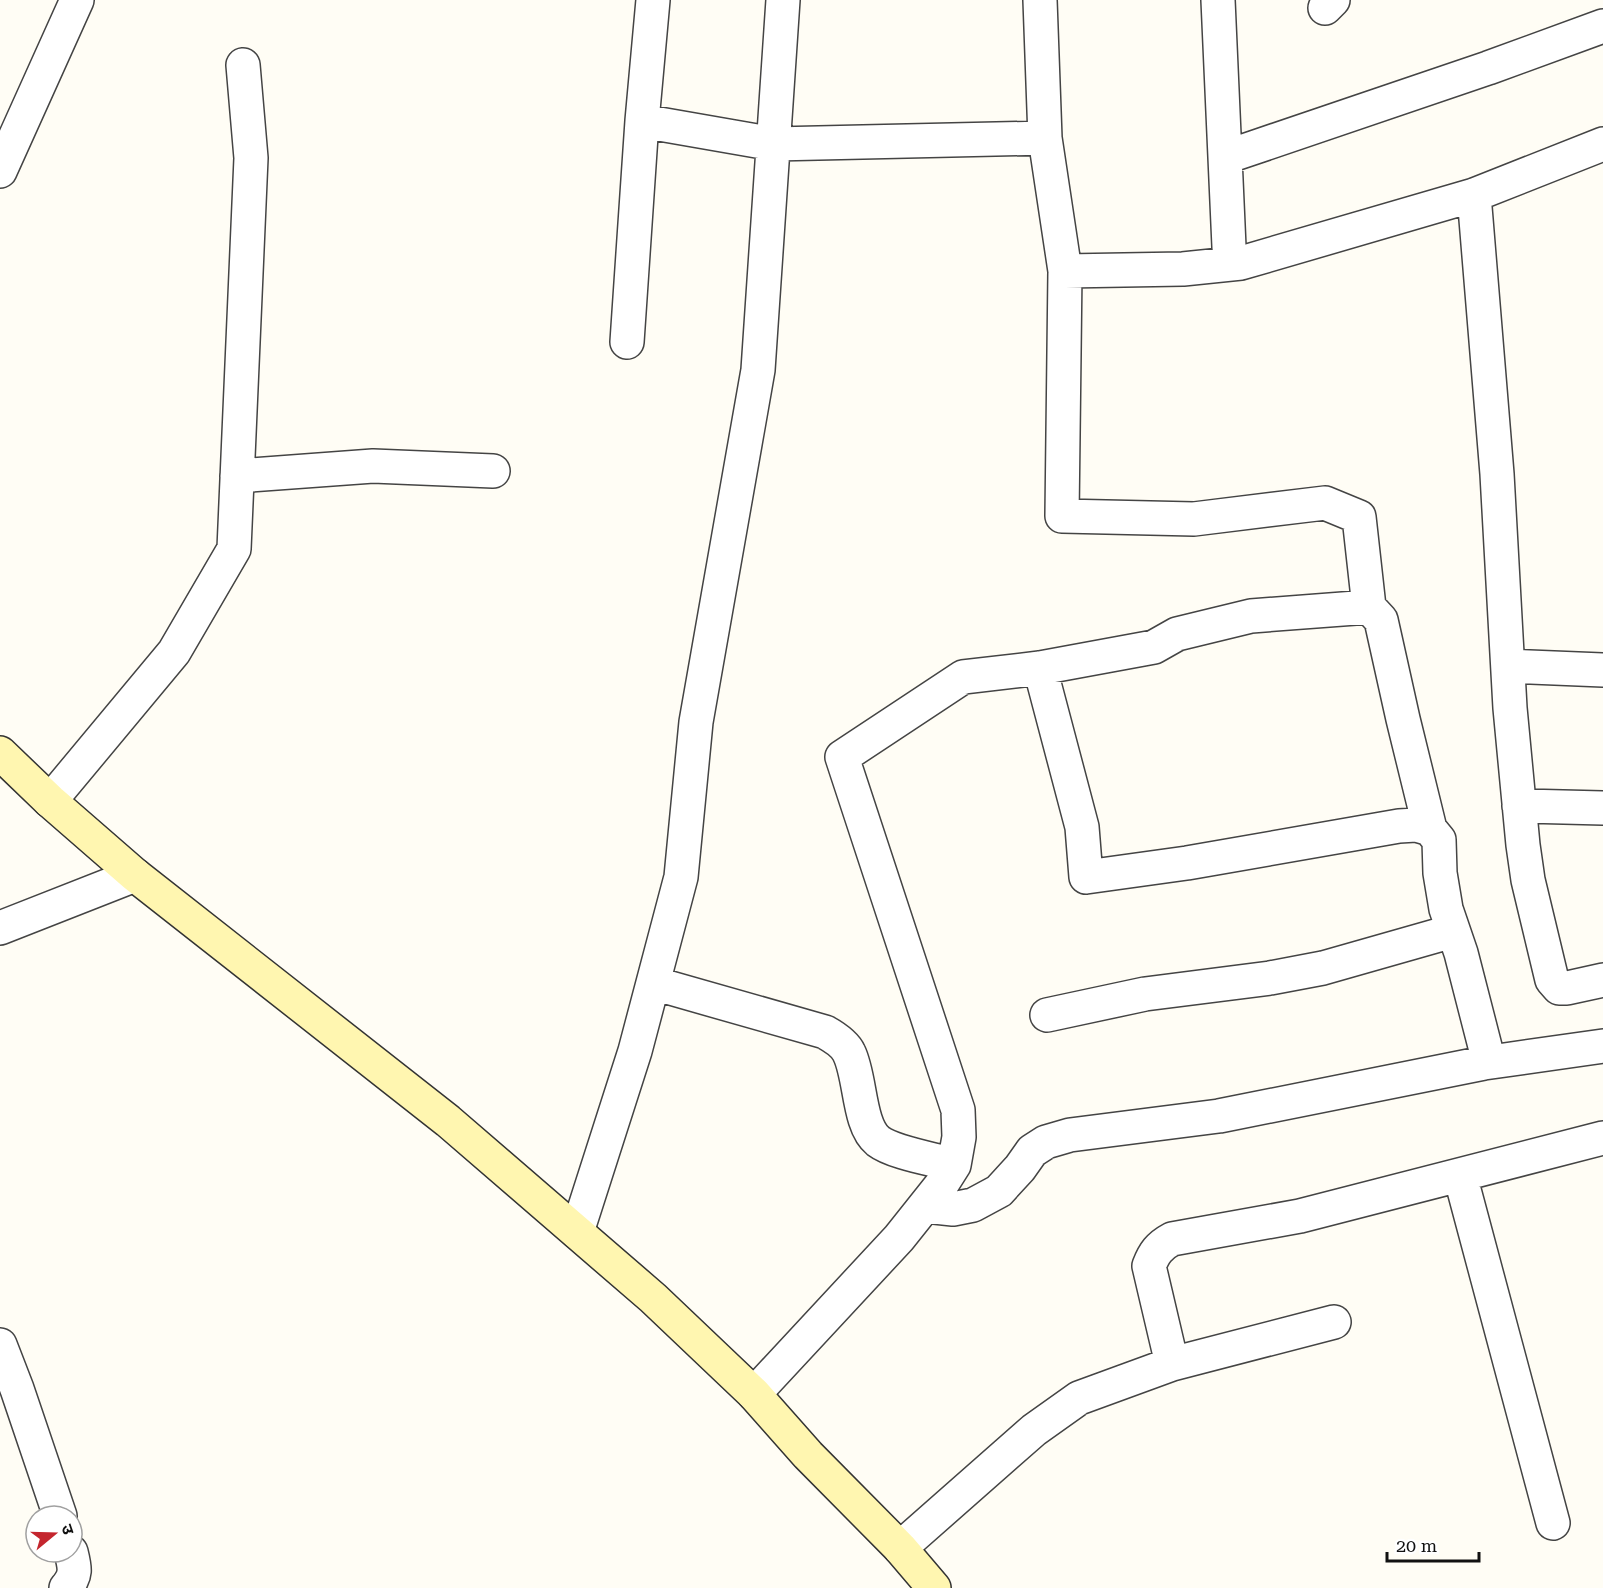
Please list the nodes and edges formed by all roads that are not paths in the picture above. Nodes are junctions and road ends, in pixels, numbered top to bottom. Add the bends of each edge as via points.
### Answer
1 (77, 0) edge
2 (653, 0) edge
3 (783, 0) edge
4 (1040, 0) edge
5 (1218, 0) edge
6 (1603, 26) edge
7 (243, 65) dead end
8 (642, 121) junction
9 (1045, 138) junction
10 (774, 144) junction
11 (1603, 144) edge
12 (1226, 157) junction
13 (0, 171) edge
14 (1474, 195) junction
15 (1236, 263) junction
16 (1065, 271) junction
17 (627, 342) dead end
18 (493, 471) dead end
19 (237, 476) junction
20 (1369, 607) junction
21 (1508, 666) junction
22 (1040, 668) junction
23 (1603, 670) edge
24 (0, 753) edge
25 (50, 801) junction
26 (1519, 806) junction
27 (1603, 808) edge
28 (1430, 829) junction
29 (135, 875) junction
30 (0, 928) edge
31 (1454, 931) junction
32 (1603, 980) edge
33 (653, 984) junction
34 (1047, 1015) dead end
35 (1603, 1046) edge
36 (1489, 1062) junction
37 (1603, 1138) edge
38 (954, 1165) junction
39 (1460, 1175) junction
40 (925, 1206) junction
41 (576, 1232) junction
42 (1334, 1322) dead end
43 (0, 1345) edge
44 (1172, 1364) junction
45 (754, 1394) junction
46 (56, 1504) edge
47 (1553, 1523) dead end
48 (900, 1548) junction
49 (74, 1564) edge
50 (66, 1588) edge
51 (934, 1588) edge

1 - 13 street
2 - 8 street
3 - 10 street
4 - 9 street
5 - 12 street
6 - 12 street
7 - 19 street via 251,158
8 - 10 street
8 - 17 street
9 - 10 street
9 - 16 street
10 - 33 street via 758,370 696,722 681,877
11 - 14 street
12 - 15 street via 1228,247
14 - 15 street
14 - 21 street
15 - 16 street via 1183,269
16 - 20 street via 1062,516 1194,519 1325,503 1359,517
18 - 19 street via 373,466
19 - 25 street via 234,549 174,652
20 - 22 street via 1251,616 1177,634 1154,647
20 - 28 street via 1381,620
21 - 23 street
21 - 26 street
22 - 28 street via 1082,827 1086,877 1399,826
22 - 38 street via 963,676 842,757 958,1110
24 - 25 street
25 - 29 street
26 - 27 street
26 - 32 street via 1528,880 1552,981 1559,988 1567,988
28 - 31 street via 1439,840 1442,890
29 - 30 street
29 - 41 street via 448,1121
31 - 34 street via 1323,968 1145,994
31 - 36 street
33 - 38 street via 825,1032 837,1039 849,1052 859,1080 862,1108 876,1139
33 - 41 street
35 - 36 street
36 - 40 street via 1219,1116 1070,1135 1032,1151 999,1191 973,1205 953,1209
37 - 39 street
38 - 40 street
39 - 44 street via 1300,1216 1161,1244 1149,1266
39 - 47 street
40 - 45 street
41 - 45 street
42 - 44 street
43 - 46 street
44 - 48 street via 1079,1398 1034,1430
45 - 48 street
48 - 51 street
49 - 50 street via 73,1580

